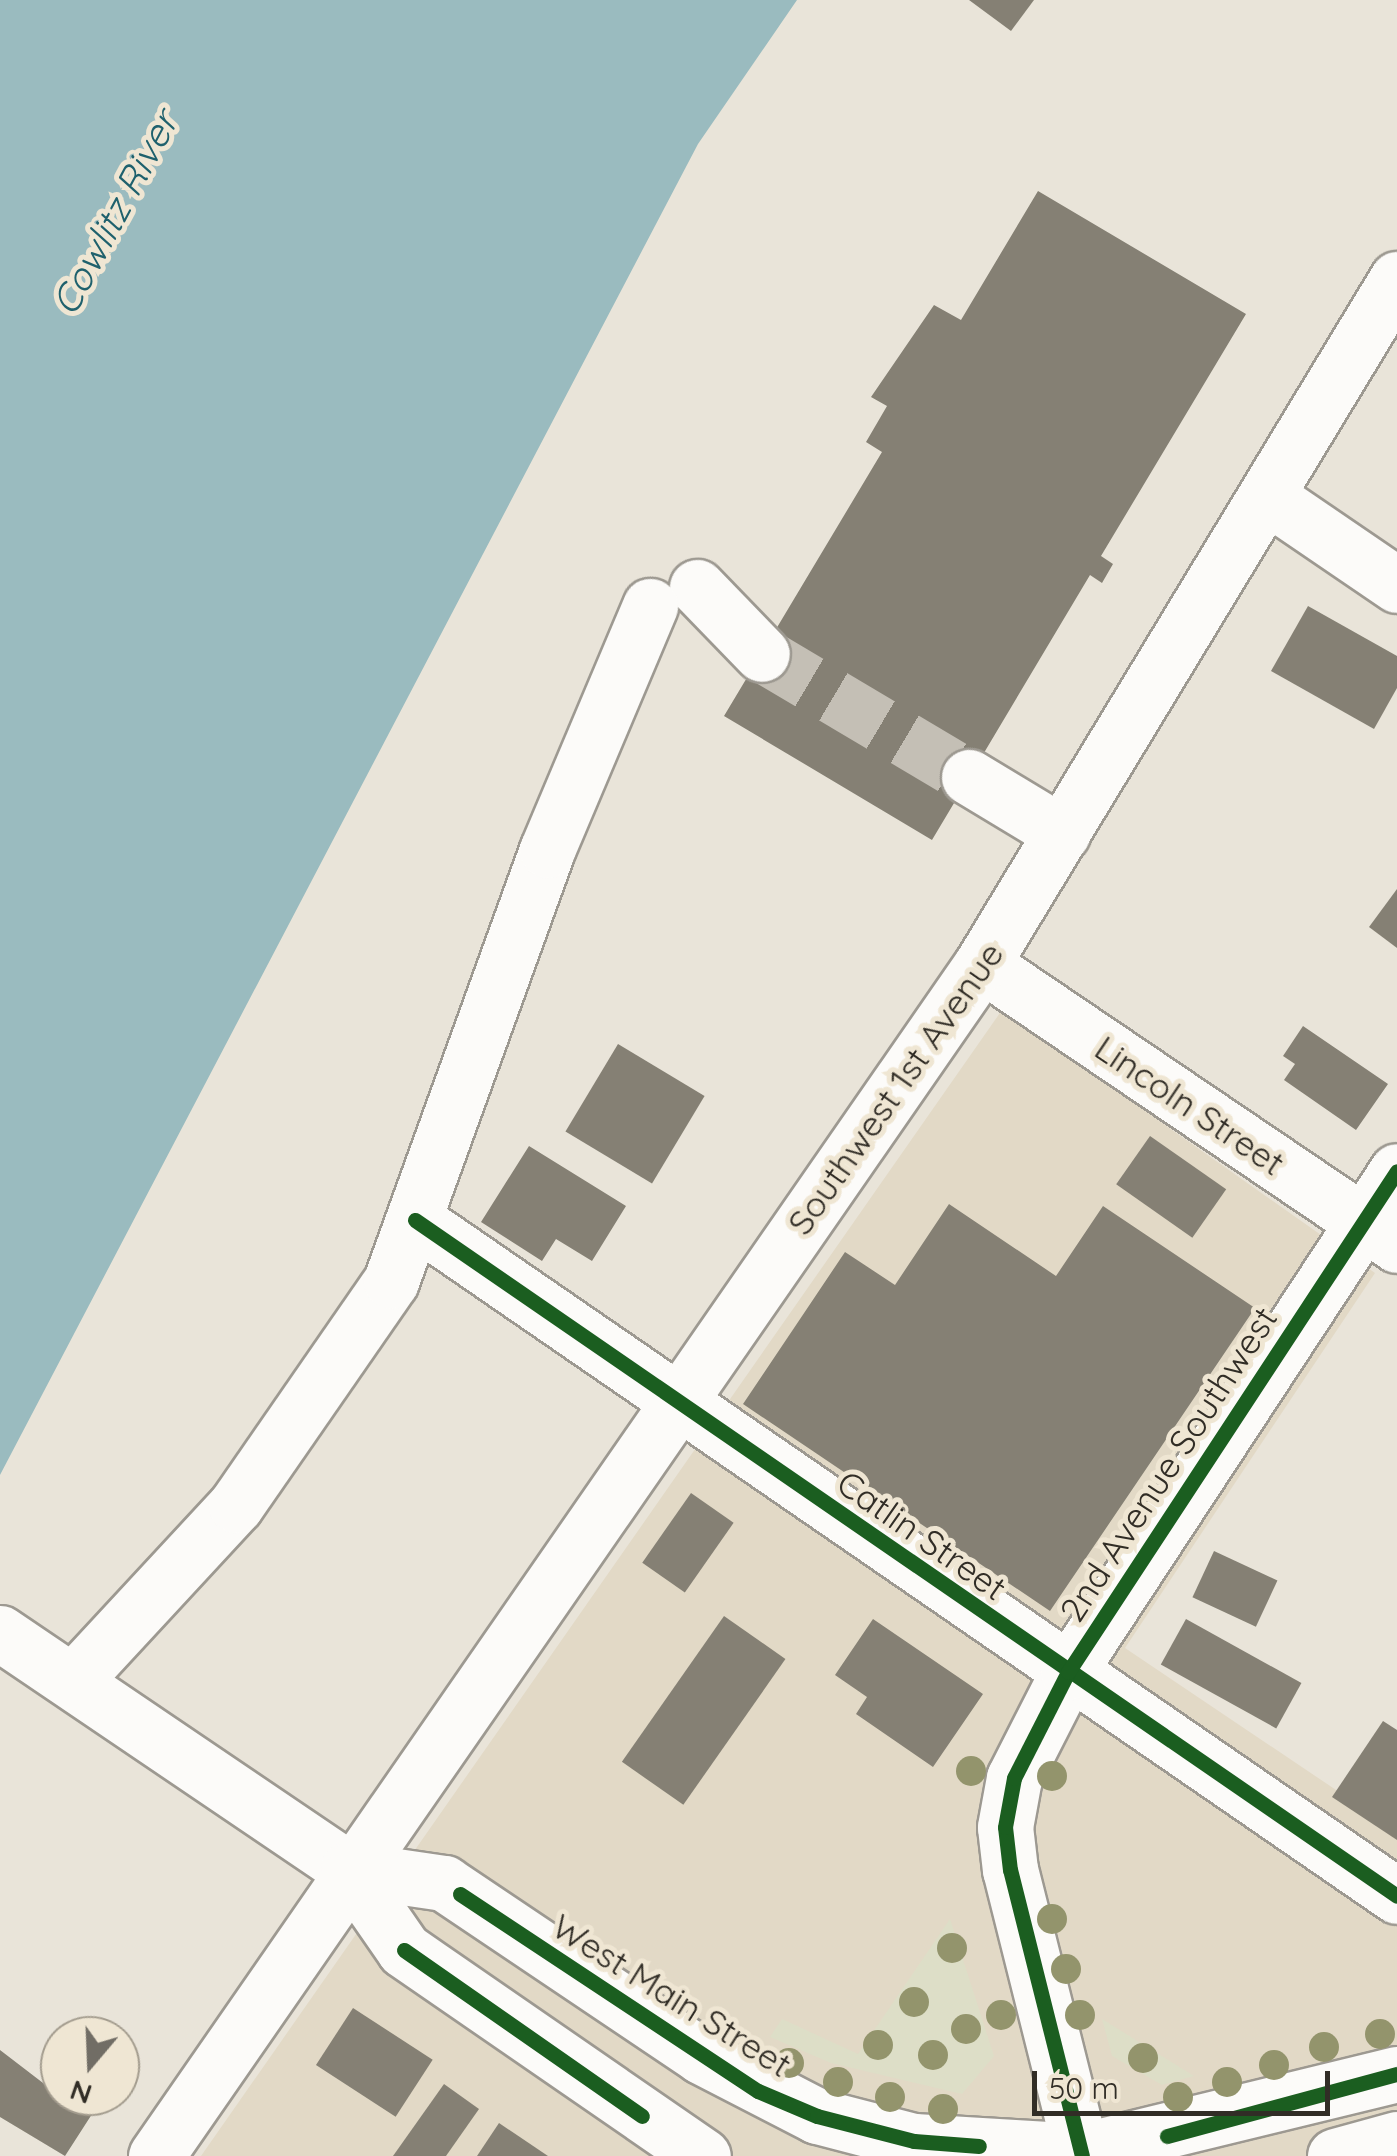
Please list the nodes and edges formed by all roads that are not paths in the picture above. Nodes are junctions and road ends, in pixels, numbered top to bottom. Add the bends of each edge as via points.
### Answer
1 (1397, 279) edge
2 (1268, 497) junction
3 (1397, 585) edge
4 (762, 654) tunnel mouth
5 (969, 777) tunnel mouth
6 (1062, 833) junction
7 (982, 964) junction
8 (1397, 1172) edge
9 (415, 1220) junction
10 (1380, 1233) edge
11 (677, 1401) junction
12 (36, 1656) edge
13 (1068, 1672) junction
14 (348, 1868) junction
15 (1397, 1896) edge
16 (1397, 2074) edge
17 (1397, 2139) edge
18 (1081, 2154) edge
19 (156, 2156) edge
20 (703, 2156) edge
21 (1334, 2156) edge

1 - 2 main road, Southwest 1st Avenue
2 - 3 main road
2 - 6 main road, Southwest 1st Avenue
4 - 9 main road via 674,596 547,850
5 - 6 main road
6 - 7 main road, Southwest 1st Avenue
7 - 10 main road, Lincoln Street
7 - 11 main road, Southwest 1st Avenue
8 - 10 main road, 2nd Avenue Southwest
9 - 11 main road, Catlin Street
9 - 12 main road via 391,1281 309,1409 236,1505
10 - 13 main road, 2nd Avenue Southwest
11 - 13 main road, Catlin Street
11 - 14 main road, Southwest 1st Avenue
12 - 14 main road, West Main Street
13 - 15 main road, Catlin Street
13 - 18 main road, 2nd Avenue Southwest via 1014,1778 1005,1827
14 - 18 main road, West Main Street via 444,1883 702,2056 817,2116 914,2140
14 - 19 main road, Southwest 1st Avenue
14 - 20 main road via 404,1950
16 - 18 main road
17 - 21 main road

